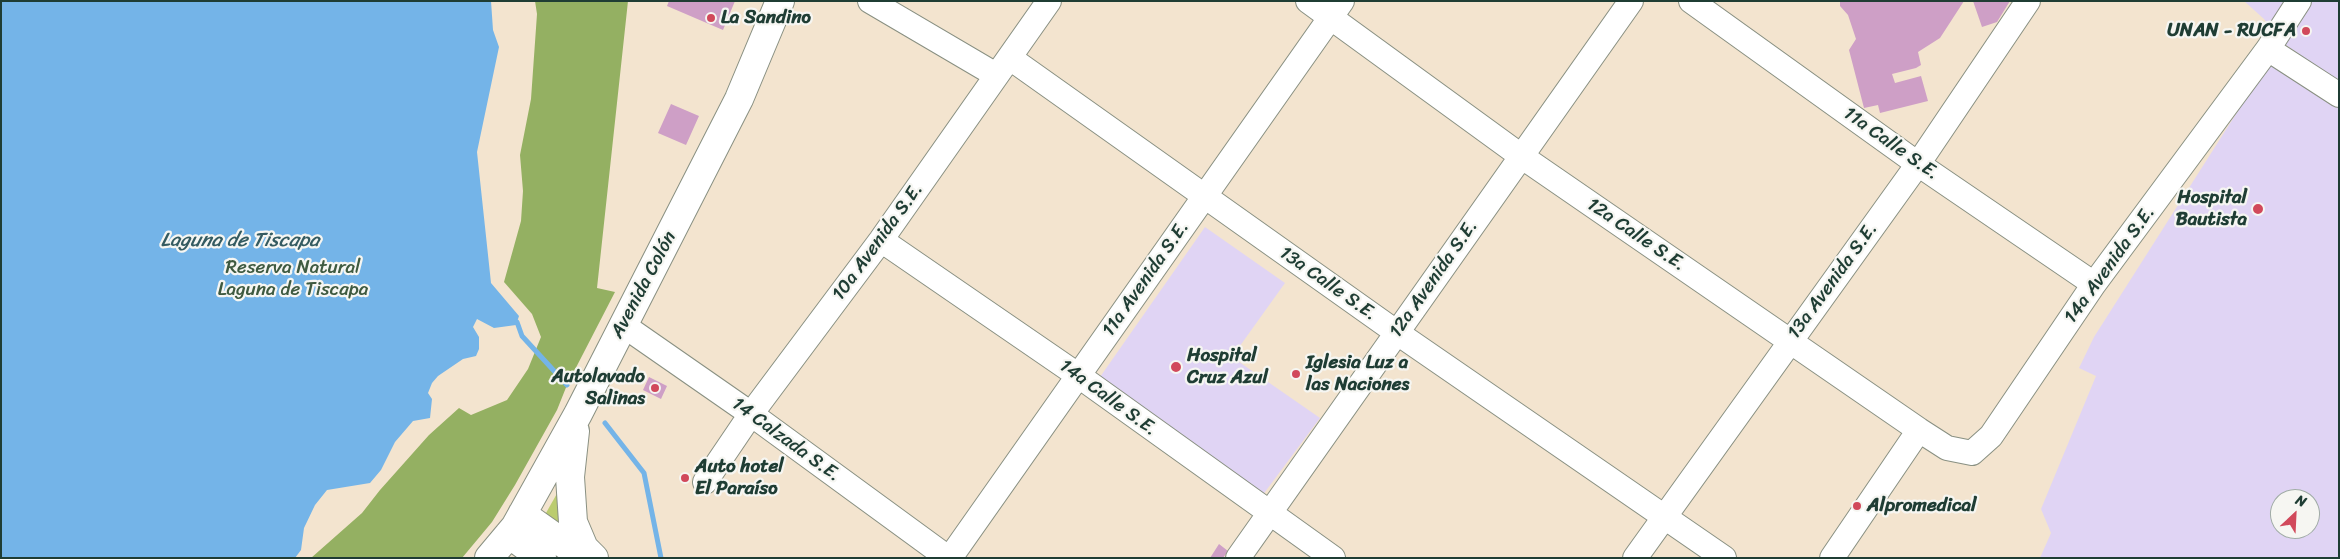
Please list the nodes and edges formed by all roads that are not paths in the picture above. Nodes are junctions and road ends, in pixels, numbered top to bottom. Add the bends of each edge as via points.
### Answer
1 (780, 1) edge
2 (870, 1) edge
3 (1049, 1) edge
4 (1308, 1) edge
5 (1631, 1) edge
6 (1690, 1) edge
7 (2028, 1) edge
8 (2299, 1) edge
9 (1336, 9) edge
10 (2268, 49) junction
11 (1003, 66) junction
12 (2339, 95) edge
13 (1521, 156) junction
14 (1918, 164) junction
15 (1204, 196) junction
16 (881, 240) junction
17 (2094, 284) junction
18 (623, 325) junction
19 (1396, 332) junction
20 (1790, 341) junction
21 (1079, 376) junction
22 (578, 414) junction
23 (751, 414) junction
24 (1920, 430) junction
25 (1972, 453) joint
26 (705, 482) dead end
27 (1268, 514) junction
28 (1663, 517) junction
29 (516, 524) junction
30 (489, 558) edge
31 (542, 558) edge
32 (584, 558) edge
33 (594, 558) edge
34 (949, 558) edge
35 (1238, 558) edge
36 (1333, 558) edge
37 (1635, 558) edge
38 (1724, 558) edge
39 (1832, 558) edge

1 - 18 main road, Avenida Colón via 739,99
2 - 11 street, 13a Calle S.E.
3 - 11 street, 10a Avenida S.E.
4 - 9 street, 12a Calle S.E.
5 - 13 street, 12a Avenida S.E.
6 - 14 street, 11a Calle S.E.
7 - 14 street, 13a Avenida S.E.
8 - 10 street, 14a Avenida S.E.
9 - 13 street, 12a Calle S.E.
9 - 15 street, 11a Avenida S.E.
10 - 12 street
10 - 17 street, 14a Avenida S.E.
11 - 15 street, 13a Calle S.E.
11 - 16 street, 10a Avenida S.E.
13 - 19 street, 12a Avenida S.E.
13 - 20 street, 12a Calle S.E.
14 - 17 street, 11a Calle S.E.
14 - 20 street, 13a Avenida S.E.
15 - 19 street, 13a Calle S.E.
15 - 21 street, 11a Avenida S.E.
16 - 21 street, 14a Calle S.E.
16 - 23 street, 10a Avenida S.E.
17 - 25 street, 14a Avenida S.E. via 1991,436
18 - 22 main road, Avenida Colón
18 - 23 street, 14 Calzada S.E.
19 - 27 street, 12a Avenida S.E.
19 - 28 street, 13a Calle S.E.
20 - 24 street, 12a Calle S.E.
20 - 28 street, 13a Avenida S.E.
21 - 27 street, 14a Calle S.E.
21 - 34 street, 11a Avenida S.E.
22 - 29 main road, Avenida Colón
22 - 33 main road via 570,463 570,498 573,522 584,548
23 - 26 street, 10a Avenida S.E.
23 - 34 street, 14 Calzada S.E.
24 - 25 street, 12a Calle S.E. via 1947,448
24 - 39 street
27 - 35 street, 12a Avenida S.E.
27 - 36 street, 14a Calle S.E.
28 - 37 street, 13a Avenida S.E.
28 - 38 street, 13a Calle S.E.
29 - 30 main road, Avenida Colón
29 - 31 main road
29 - 32 main road

